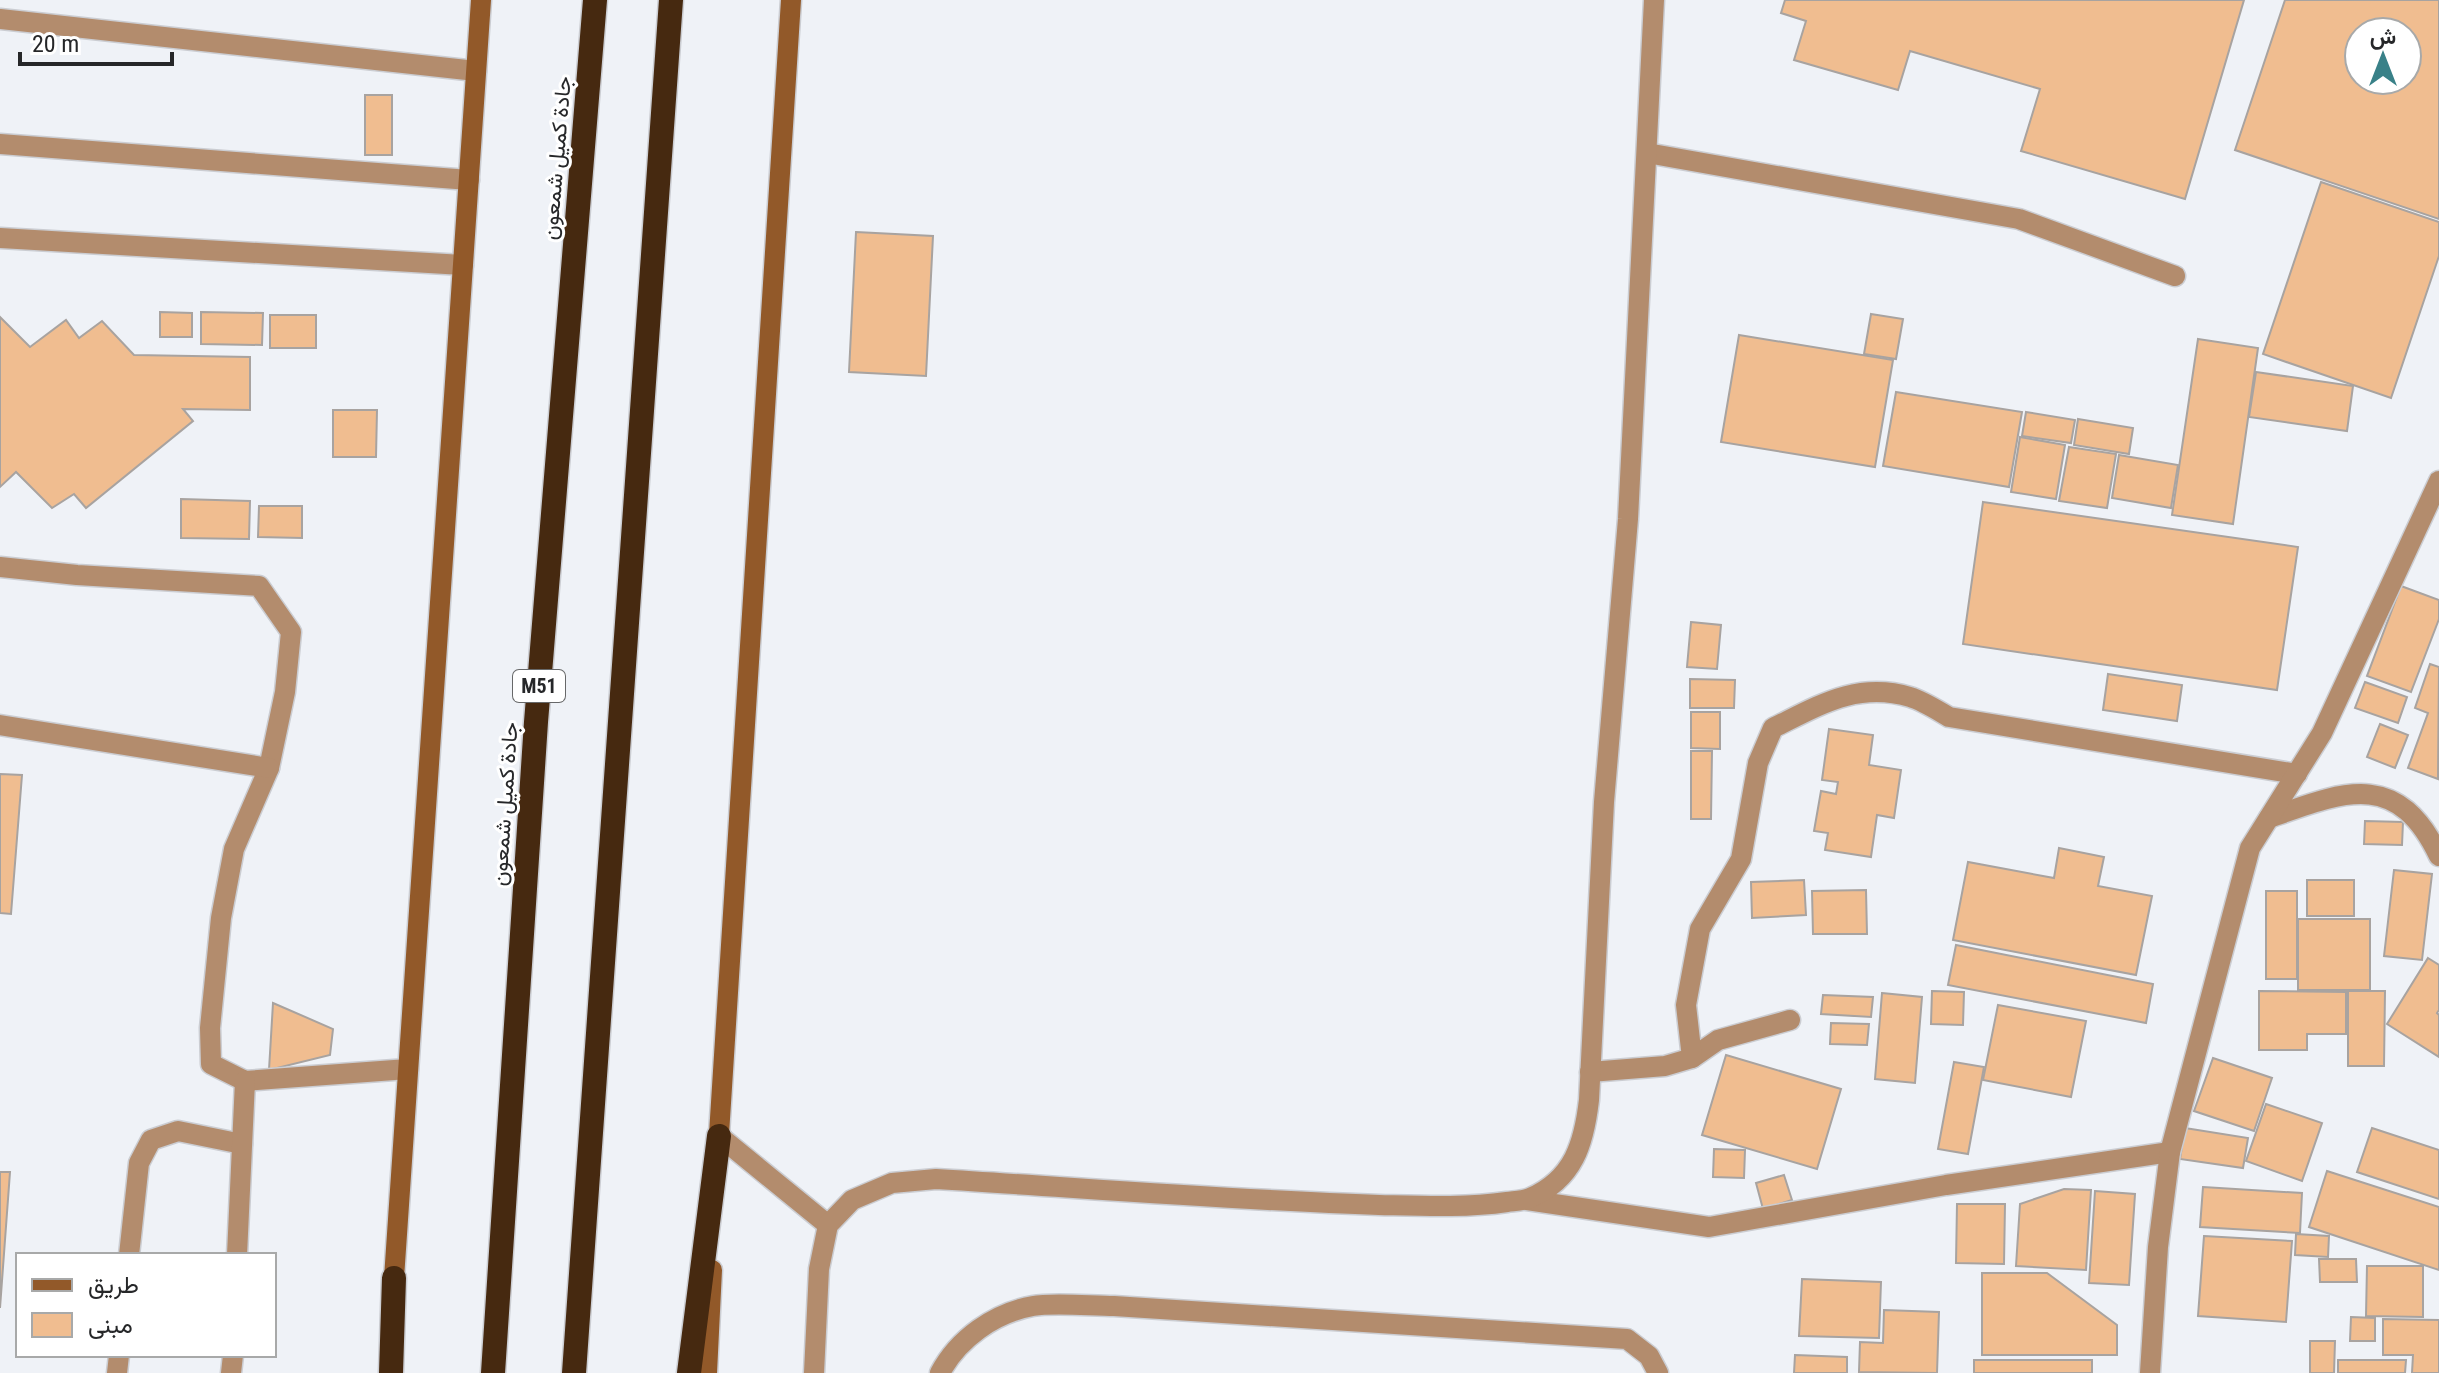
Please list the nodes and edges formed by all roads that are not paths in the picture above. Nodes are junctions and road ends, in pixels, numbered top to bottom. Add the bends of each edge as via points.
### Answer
1 (481, 0) edge
2 (595, 0) edge
3 (671, 0) edge
4 (791, 0) edge
5 (1654, 0) edge
6 (0, 19) edge
7 (476, 71) junction
8 (0, 144) edge
9 (1647, 153) junction
10 (469, 180) junction
11 (0, 238) edge
12 (463, 265) junction
13 (2175, 276) dead end
14 (2439, 481) edge
15 (0, 567) edge
16 (0, 725) edge
17 (269, 768) junction
18 (2297, 774) junction
19 (2269, 818) junction
20 (2439, 856) edge
21 (1790, 1020) dead end
22 (1692, 1058) junction
23 (408, 1069) junction
24 (1590, 1072) junction
25 (245, 1081) junction
26 (719, 1136) junction
27 (242, 1144) junction
28 (2170, 1152) junction
29 (1527, 1200) junction
30 (828, 1225) junction
31 (129, 1253) edge
32 (237, 1253) edge
33 (394, 1278) joint
34 (388, 1373) edge
35 (493, 1373) edge
36 (574, 1373) edge
37 (689, 1373) edge
38 (707, 1373) edge
39 (814, 1373) edge
40 (940, 1373) edge
41 (1658, 1373) edge
42 (2150, 1373) edge

1 - 7 main road
2 - 35 highway, جادة كميل شمعون / M51 via 536,722
3 - 36 highway
4 - 26 main road
5 - 9 street
6 - 7 street
7 - 10 main road
8 - 10 street
9 - 13 street via 2019,219
9 - 24 street
10 - 12 main road
11 - 12 street
12 - 23 main road
14 - 18 street via 2322,733
15 - 17 street via 259,586 291,632
16 - 17 street
17 - 25 street via 234,849 210,1028 211,1064
18 - 19 street
18 - 22 street via 1949,717 1911,697 1879,691 1838,696 1773,728 1758,763 1741,859 1700,929 1686,1005
19 - 20 street via 2322,799 2372,794 2405,808
19 - 28 street via 2250,848
21 - 22 street via 1718,1040
22 - 24 street via 1665,1066
23 - 25 street
23 - 33 main road
24 - 29 street via 1585,1134 1572,1161 1555,1184
25 - 27 street
26 - 30 street
26 - 37 highway
26 - 38 main road
27 - 31 street via 178,1131 151,1140 139,1163
27 - 32 street
28 - 29 street via 1709,1227
28 - 42 street
29 - 30 street via 1424,1206 1318,1203 936,1179 892,1183 852,1200
30 - 39 street via 819,1269
33 - 34 highway
40 - 41 street via 968,1337 1000,1317 1034,1305 1627,1339 1649,1356

